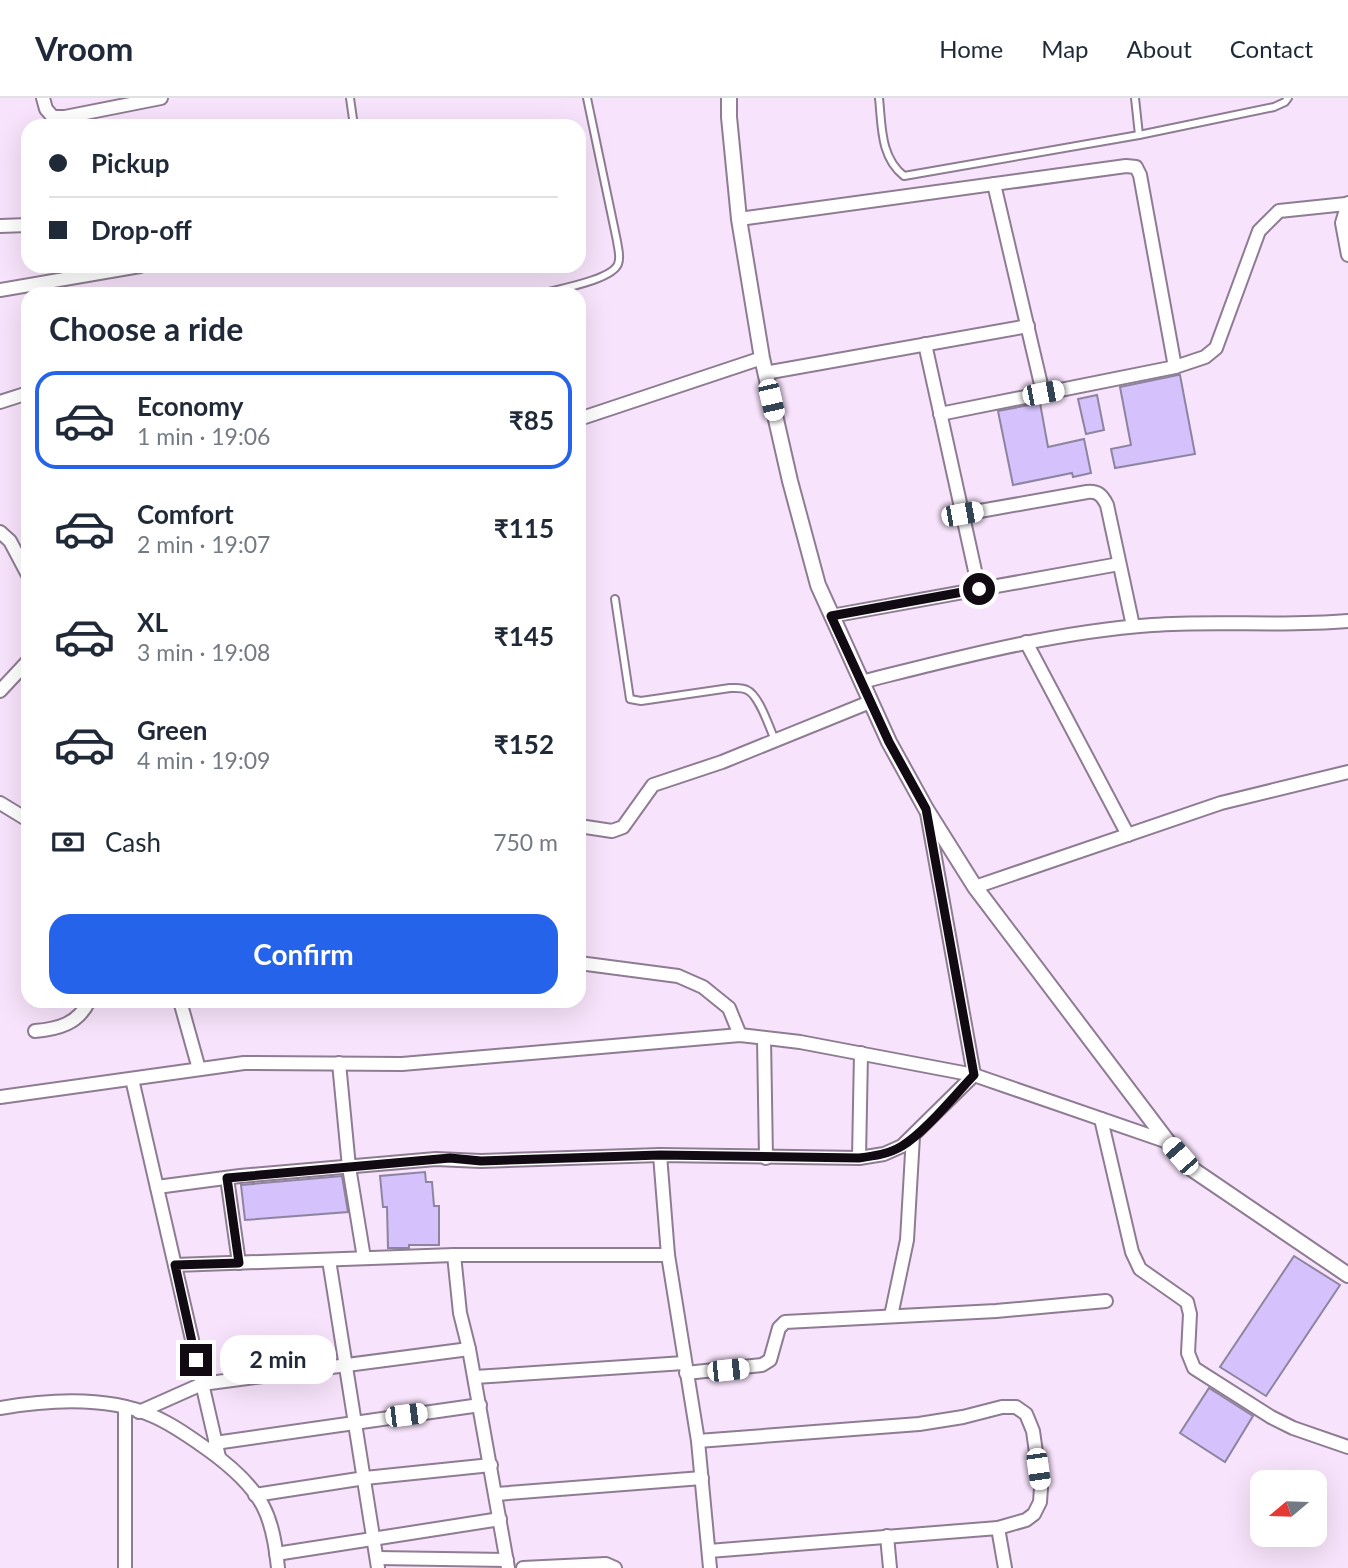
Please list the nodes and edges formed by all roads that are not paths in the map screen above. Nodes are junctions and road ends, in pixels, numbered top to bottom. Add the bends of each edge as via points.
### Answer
1 (43, 98) edge
2 (161, 98) edge
3 (350, 98) edge
4 (587, 98) edge
5 (729, 98) edge
6 (879, 98) edge
7 (1135, 98) edge
8 (1288, 98) edge
9 (353, 119) edge
10 (1139, 135) junction
11 (994, 184) junction
12 (1347, 204) edge
13 (739, 219) junction
14 (21, 225) edge
15 (0, 226) edge
16 (1348, 255) edge
17 (99, 273) edge
18 (567, 287) edge
19 (0, 290) edge
20 (1028, 326) junction
21 (925, 344) junction
22 (762, 358) junction
23 (1175, 368) junction
24 (765, 373) junction
25 (1043, 393) junction
26 (21, 395) edge
27 (0, 402) edge
28 (940, 414) junction
29 (586, 417) edge
30 (962, 514) junction
31 (0, 531) edge
32 (21, 562) edge
33 (1119, 564) junction
34 (979, 589) junction
35 (615, 599) dead end
36 (831, 616) junction
37 (1348, 621) edge
38 (1133, 626) junction
39 (1026, 642) junction
40 (21, 668) edge
41 (861, 682) junction
42 (0, 691) edge
43 (870, 702) junction
44 (775, 740) junction
45 (1348, 772) edge
46 (0, 803) edge
47 (926, 809) junction
48 (21, 816) edge
49 (586, 827) edge
50 (1128, 835) junction
51 (975, 887) junction
52 (586, 965) edge
53 (84, 1008) edge
54 (182, 1008) edge
55 (35, 1031) dead end
56 (740, 1035) junction
57 (764, 1038) junction
58 (861, 1053) junction
59 (339, 1063) junction
60 (199, 1069) junction
61 (974, 1075) junction
62 (132, 1079) junction
63 (0, 1097) edge
64 (1101, 1119) junction
65 (913, 1136) junction
66 (1168, 1142) junction
67 (660, 1155) junction
68 (766, 1158) junction
69 (859, 1158) junction
70 (349, 1167) junction
71 (227, 1178) junction
72 (157, 1187) junction
73 (454, 1255) junction
74 (668, 1255) junction
75 (363, 1258) junction
76 (329, 1260) junction
77 (239, 1263) junction
78 (175, 1265) junction
79 (1348, 1275) edge
80 (1106, 1301) dead end
81 (891, 1316) junction
82 (469, 1349) junction
83 (347, 1364) junction
84 (685, 1368) junction
85 (475, 1377) junction
86 (202, 1384) junction
87 (480, 1405) junction
88 (125, 1407) junction
89 (0, 1408) edge
90 (139, 1412) junction
91 (356, 1422) junction
92 (698, 1441) junction
93 (215, 1443) junction
94 (1348, 1447) edge
95 (219, 1457) junction
96 (491, 1465) junction
97 (365, 1478) junction
98 (702, 1478) junction
99 (496, 1494) junction
100 (255, 1495) junction
101 (500, 1520) junction
102 (998, 1528) junction
103 (887, 1536) junction
104 (374, 1538) junction
105 (709, 1550) junction
106 (276, 1554) junction
107 (377, 1563) edge
108 (508, 1564) edge
109 (125, 1568) edge
110 (278, 1568) edge
111 (523, 1568) edge
112 (615, 1568) edge
113 (710, 1568) edge
114 (890, 1568) edge
115 (1005, 1568) edge

1 - 2 street via 53,117
3 - 9 lane
4 - 18 lane via 620,257 612,272
5 - 13 street
6 - 10 lane via 886,154 904,176
7 - 10 lane
8 - 10 lane via 1274,107
11 - 13 street
11 - 20 street
11 - 23 street via 1136,167
12 - 16 street via 1342,223
12 - 23 street via 1279,211 1269,219 1259,231 1216,348
13 - 22 street
14 - 15 street
17 - 19 street
20 - 21 street
20 - 25 street
21 - 24 street
21 - 28 street
22 - 24 street
22 - 29 street
23 - 25 street
24 - 36 street via 818,585
25 - 28 street
26 - 27 street
28 - 30 street
30 - 33 street via 1096,491 1107,505
30 - 34 street
31 - 32 street
33 - 34 street
33 - 38 street
34 - 36 street
35 - 44 lane via 630,699 742,688 756,698
36 - 41 street
37 - 38 street
38 - 39 street
39 - 41 street
39 - 50 street
40 - 42 street
41 - 43 street
43 - 44 street
43 - 47 street
44 - 49 street via 653,785 623,827 612,831
45 - 50 street via 1221,803
46 - 48 street
47 - 51 street
47 - 61 street
50 - 51 street
51 - 66 street
52 - 56 street via 678,976 703,987 729,1008
53 - 55 street via 69,1024
54 - 60 street
56 - 57 street
56 - 59 street via 402,1063
57 - 58 street
57 - 68 street
58 - 61 street
58 - 69 street
59 - 60 street via 244,1063
59 - 70 street
60 - 62 street
61 - 64 street
61 - 65 street
62 - 63 street
62 - 72 street
64 - 66 street
64 - 94 street via 1132,1252 1140,1269 1187,1302 1188,1353 1194,1368 1270,1417
65 - 69 street via 884,1154
65 - 81 street via 908,1240
66 - 79 street via 1192,1169
67 - 68 street
67 - 70 street via 436,1159
67 - 74 street
68 - 69 street
70 - 71 street
70 - 75 street
71 - 72 street
71 - 77 street
72 - 78 street
73 - 74 street
73 - 75 street
73 - 82 street via 458,1305
74 - 84 street
75 - 76 street
76 - 77 street
76 - 83 street
77 - 78 street
78 - 86 street
80 - 81 street
81 - 84 street via 785,1322 770,1360 762,1365
82 - 83 street
82 - 85 street
83 - 86 street
83 - 91 street
84 - 85 street
84 - 92 street
85 - 87 street
86 - 90 street
86 - 93 street
87 - 91 street
87 - 96 street
88 - 89 street via 65,1403
88 - 90 street
88 - 109 street
90 - 95 street via 152,1415
91 - 93 street
91 - 97 street
92 - 98 street
92 - 102 street via 919,1424 1016,1408 1026,1414 1033,1431 1040,1502 1026,1520
93 - 95 street
95 - 100 street
96 - 97 street
96 - 99 street
97 - 100 street
97 - 104 street
98 - 99 street
98 - 105 street
99 - 101 street
100 - 106 street via 264,1507
101 - 104 street
101 - 108 street
102 - 103 street
102 - 115 street
103 - 105 street
103 - 114 street
104 - 106 street
104 - 107 street
105 - 113 street
106 - 110 street
107 - 108 street
111 - 112 street via 606,1564

